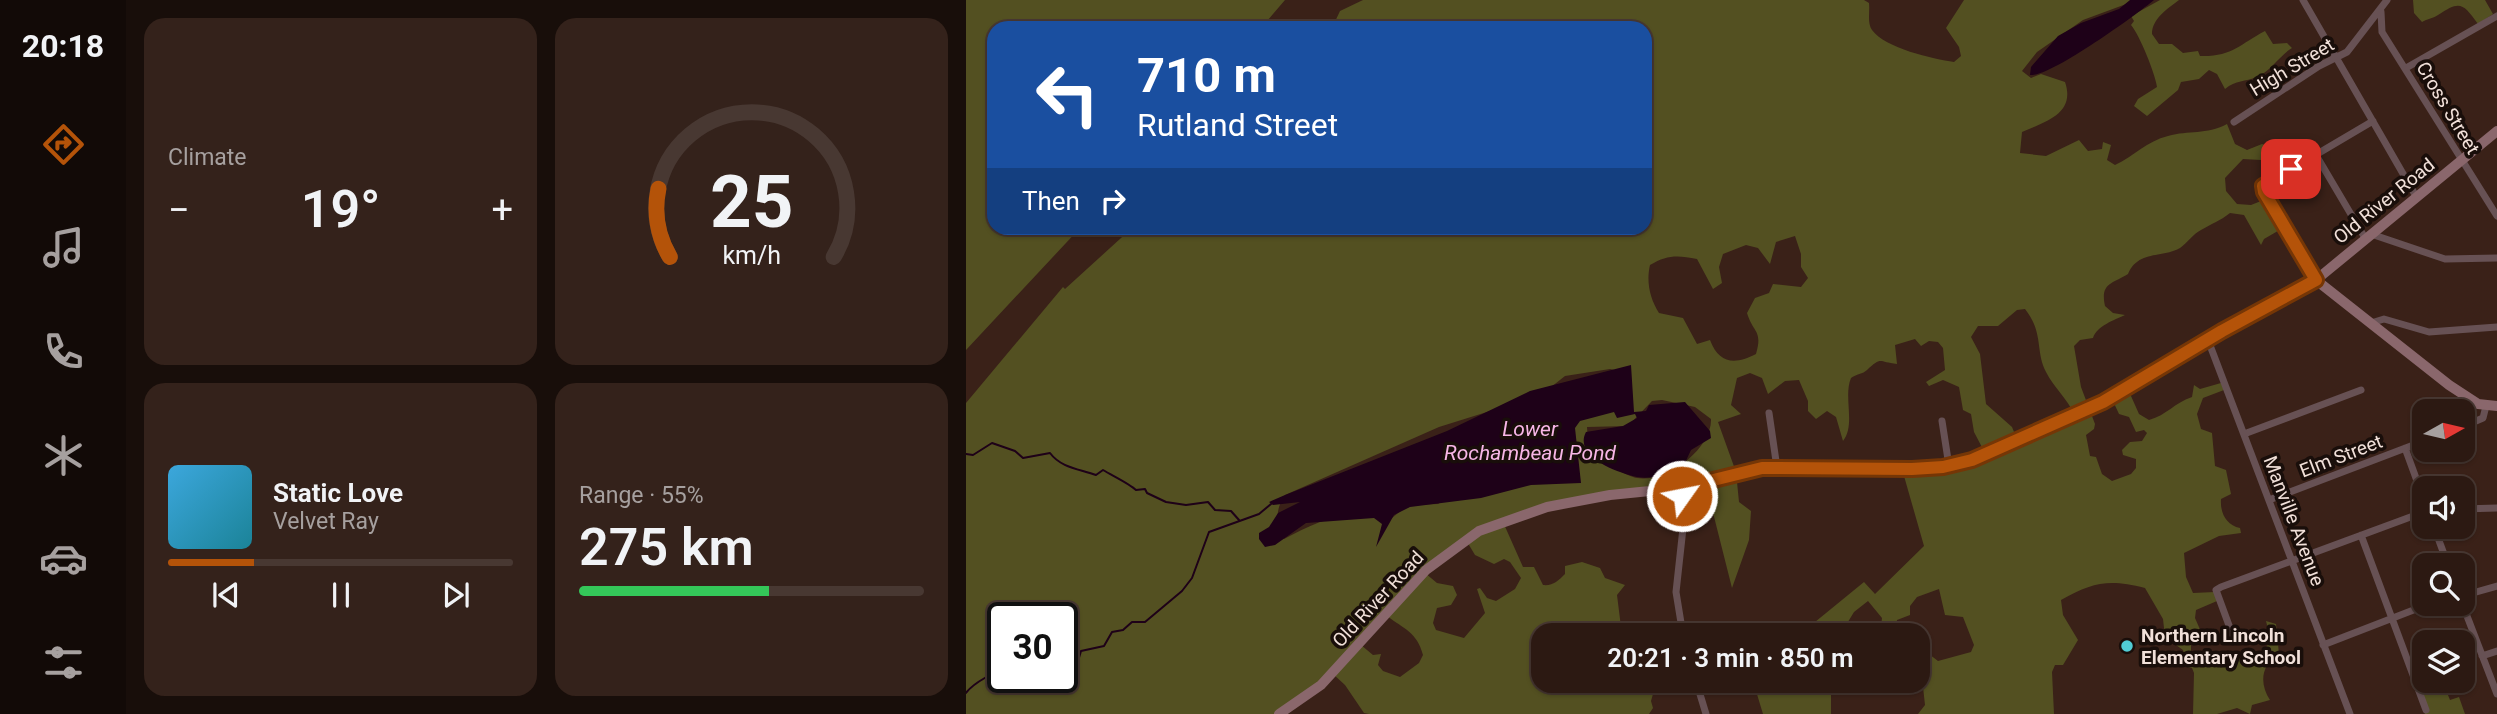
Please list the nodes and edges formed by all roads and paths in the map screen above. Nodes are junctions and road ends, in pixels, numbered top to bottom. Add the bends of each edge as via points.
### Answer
1 (2303, 0) edge
2 (2388, 0) edge
3 (2381, 12) junction
4 (2497, 16) edge
5 (2337, 58) junction
6 (2406, 68) junction
7 (2373, 121) junction
8 (2234, 122) dead end
9 (2497, 131) edge
10 (2316, 155) junction
11 (2461, 160) junction
12 (2417, 198) junction
13 (2497, 216) edge
14 (2368, 236) junction
15 (2497, 258) edge
16 (2316, 280) junction
17 (2371, 323) junction
18 (2497, 327) edge
19 (2208, 339) junction
20 (2361, 390) dead end
21 (2486, 406) junction
22 (2497, 406) edge
23 (1769, 413) dead end
24 (1942, 421) dead end
25 (2475, 422) edge
26 (2244, 434) junction
27 (2412, 445) edge
28 (2405, 448) junction
29 (1948, 466) junction
30 (1777, 468) junction
31 (2415, 476) edge
32 (1681, 488) junction
33 (2269, 500) junction
34 (2497, 508) edge
35 (2475, 509) edge
36 (2412, 516) edge
37 (2361, 535) junction
38 (2292, 561) junction
39 (2497, 586) edge
40 (2475, 592) edge
41 (2412, 610) edge
42 (2467, 616) edge
43 (2392, 618) junction
44 (1681, 623) edge
45 (2234, 639) dead end
46 (2323, 645) junction
47 (2497, 651) edge
48 (2482, 656) junction
49 (1700, 693) edge
50 (2497, 694) edge
51 (2426, 710) dead end
52 (1279, 714) edge
53 (1706, 714) edge
54 (2350, 714) edge

1 - 5 street
2 - 3 street, High Street
3 - 5 street, High Street
3 - 6 street, Cross Street via 2382,32
4 - 6 street
5 - 7 street
5 - 8 street, High Street
6 - 11 street, Cross Street
7 - 10 street
7 - 12 street
9 - 11 main road, Old River Road
10 - 14 street
10 - 16 street via 2263,186
11 - 12 main road, Old River Road
11 - 13 street, Cross Street
12 - 14 main road, Old River Road
14 - 15 street via 2445,259
14 - 16 main road, Old River Road
16 - 17 main road
16 - 19 main road, Old River Road
17 - 18 street via 2384,319 2429,331
17 - 21 main road via 2449,385
19 - 26 street, Manville Avenue
19 - 29 main road, Old River Road via 2103,402 1983,456
20 - 26 street
21 - 22 main road
21 - 25 street via 2483,418
23 - 30 street
24 - 29 street
26 - 33 street, Manville Avenue
27 - 28 street, Elm Street
28 - 31 street
28 - 33 street, Elm Street
29 - 30 main road, Old River Road
30 - 32 main road, Old River Road via 1748,470
32 - 44 street via 1684,519 1676,592
32 - 52 main road, Old River Road via 1547,507 1479,531 1426,570 1321,685
33 - 38 street, Manville Avenue
34 - 35 street
36 - 37 street
37 - 38 street
37 - 43 street
38 - 45 street via 2216,590
38 - 46 street, Manville Avenue
39 - 40 street
41 - 43 street
42 - 48 street
43 - 46 street
43 - 51 street
46 - 54 street, Manville Avenue
47 - 48 street
48 - 50 street
49 - 53 street

